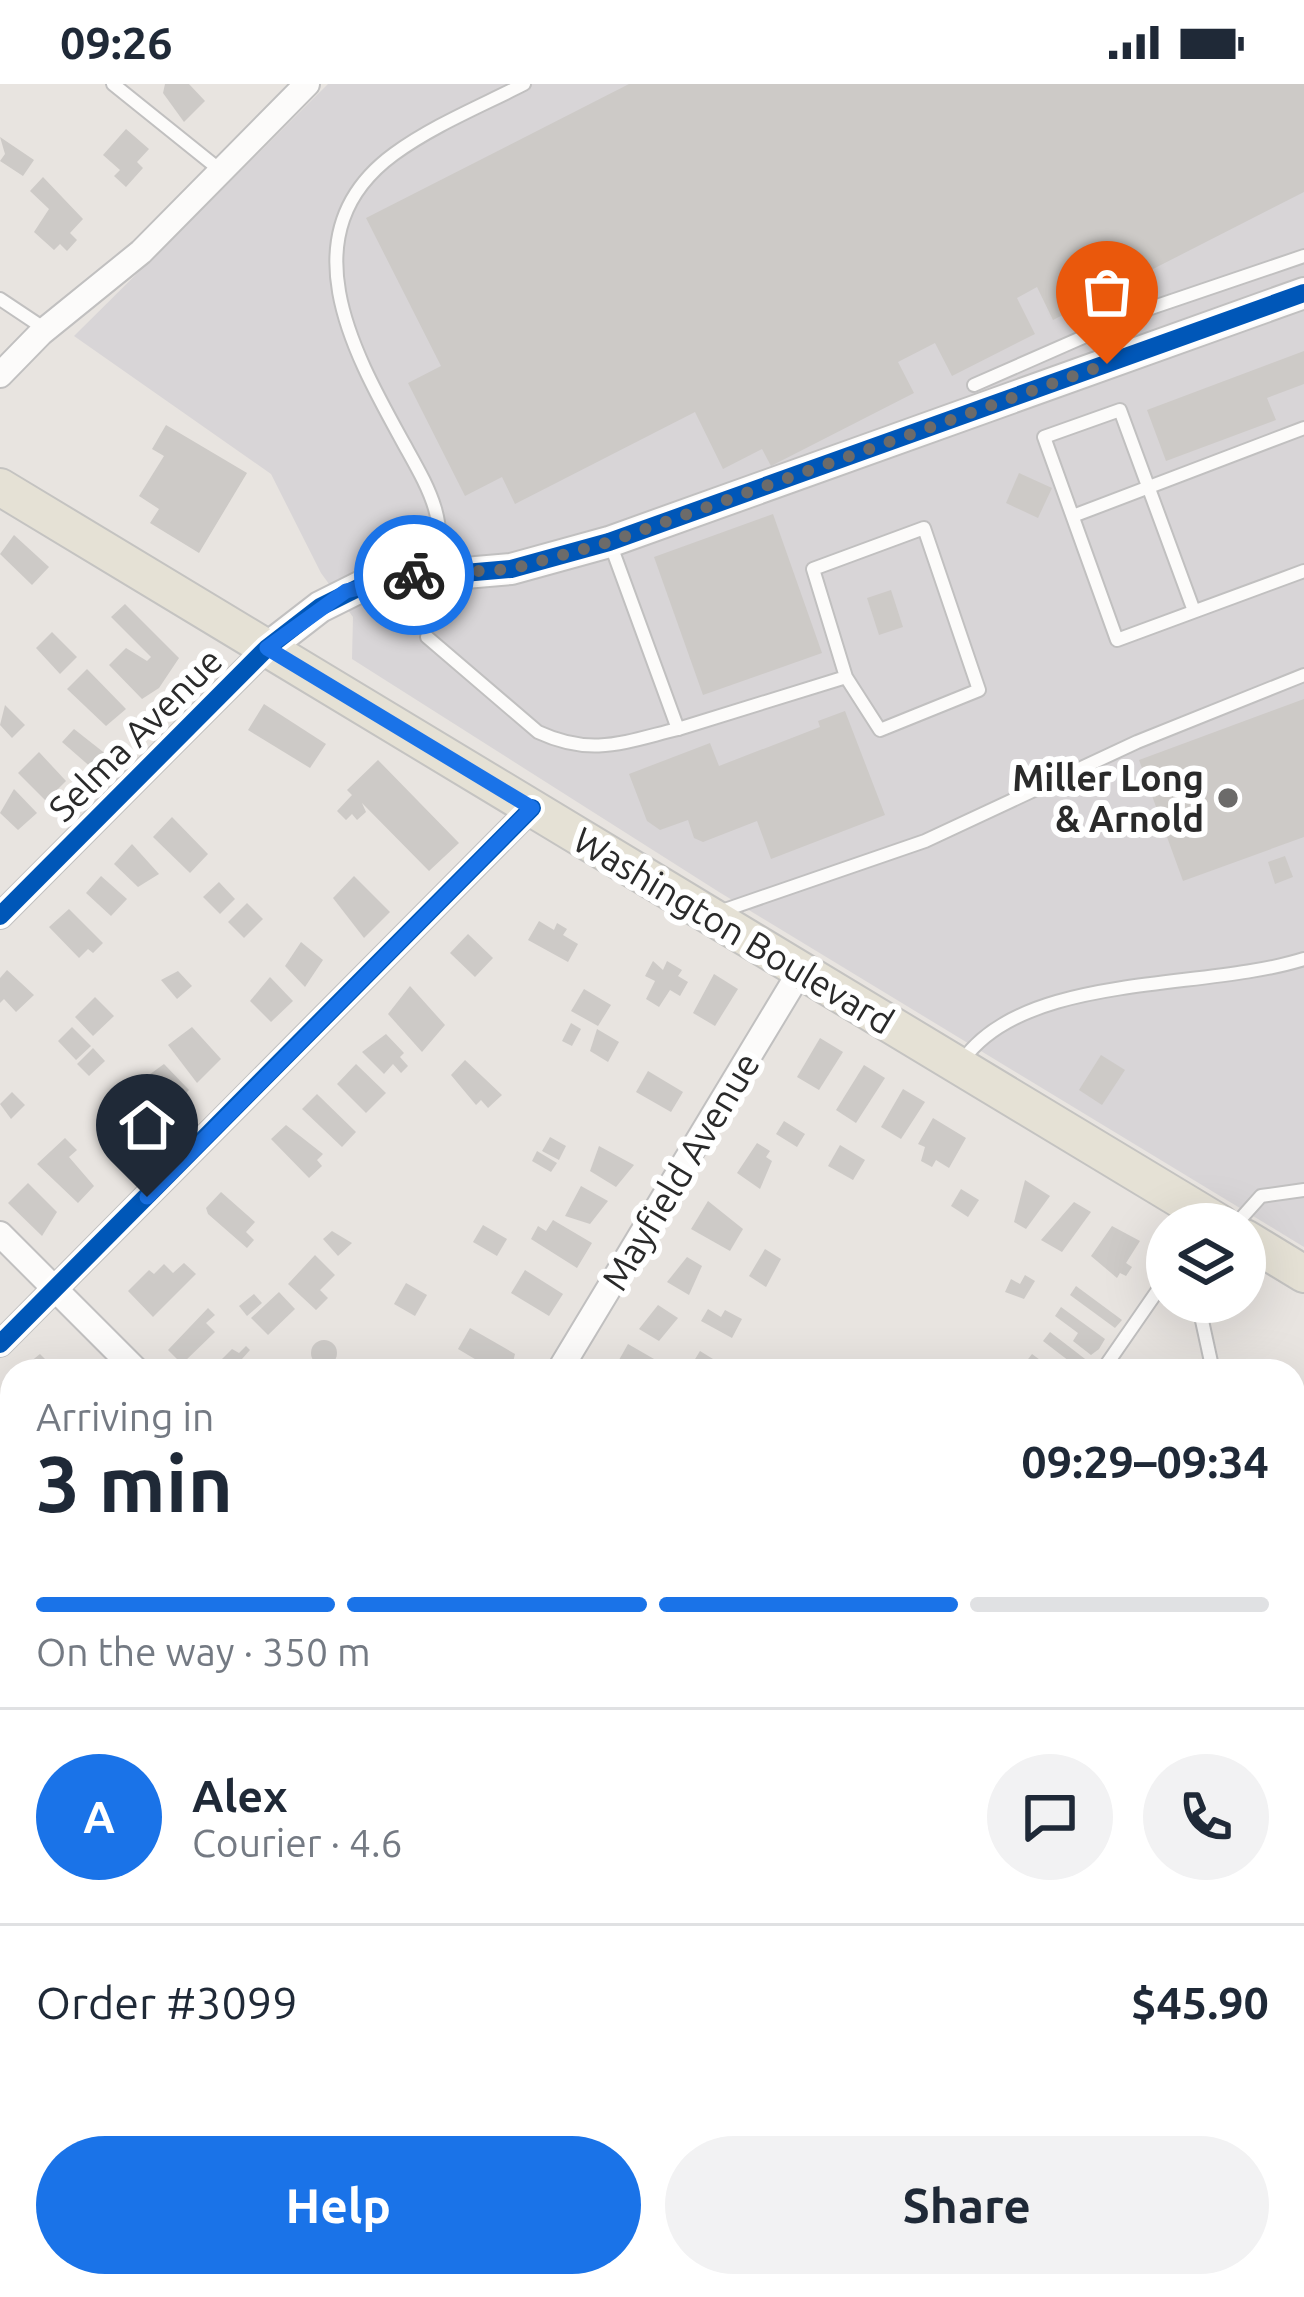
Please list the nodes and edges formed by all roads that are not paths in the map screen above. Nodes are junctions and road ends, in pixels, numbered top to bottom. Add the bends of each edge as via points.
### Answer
1 (113, 84) edge
2 (308, 84) edge
3 (524, 84) edge
4 (221, 171) junction
5 (1304, 256) edge
6 (1304, 293) edge
7 (0, 299) edge
8 (46, 329) junction
9 (1043, 353) junction
10 (0, 375) edge
11 (1056, 382) junction
12 (974, 385) dead end
13 (1304, 428) edge
14 (1148, 487) junction
15 (2, 491) edge
16 (1072, 516) junction
17 (609, 542) junction
18 (1304, 571) edge
19 (434, 574) junction
20 (1194, 611) junction
21 (427, 637) dead end
22 (267, 648) junction
23 (1304, 675) edge
24 (846, 677) junction
25 (678, 729) junction
26 (532, 808) junction
27 (0, 916) edge
28 (709, 916) junction
29 (1304, 959) edge
30 (801, 970) junction
31 (958, 1066) junction
32 (1304, 1190) edge
33 (1185, 1203) edge
34 (1249, 1203) edge
35 (0, 1234) edge
36 (1266, 1251) edge
37 (1304, 1274) edge
38 (55, 1290) junction
39 (1146, 1307) edge
40 (1203, 1323) edge
41 (0, 1344) edge
42 (125, 1359) edge
43 (567, 1359) edge
44 (1110, 1359) edge
45 (1211, 1359) edge

1 - 4 lane
2 - 4 street
3 - 19 lane via 392,155 367,178 340,237 344,325 439,510
4 - 8 street via 141,252
5 - 9 lane
6 - 11 street
7 - 8 lane
8 - 10 street
9 - 11 lane
9 - 12 lane
11 - 17 street
13 - 14 lane
14 - 16 lane
14 - 16 lane via 1120,410 1044,437
14 - 20 lane
15 - 22 main road, Washington Boulevard
16 - 20 lane via 1117,640
17 - 19 street via 512,569
17 - 25 lane
18 - 20 lane
19 - 22 street via 346,591
21 - 25 lane via 559,741 594,749
22 - 26 main road, Washington Boulevard
22 - 27 street, Selma Avenue
23 - 28 lane via 925,841
24 - 24 lane via 880,730 980,691 924,529 813,568
24 - 25 lane
26 - 28 main road, Washington Boulevard
26 - 38 street
28 - 30 main road, Washington Boulevard
29 - 31 lane via 1217,980 1057,1000 991,1028
30 - 31 main road, Washington Boulevard
30 - 43 street, Mayfield Avenue
31 - 33 main road, Washington Boulevard
32 - 34 lane
35 - 38 street
36 - 37 main road
38 - 41 street
38 - 42 street
39 - 44 lane
40 - 45 lane

